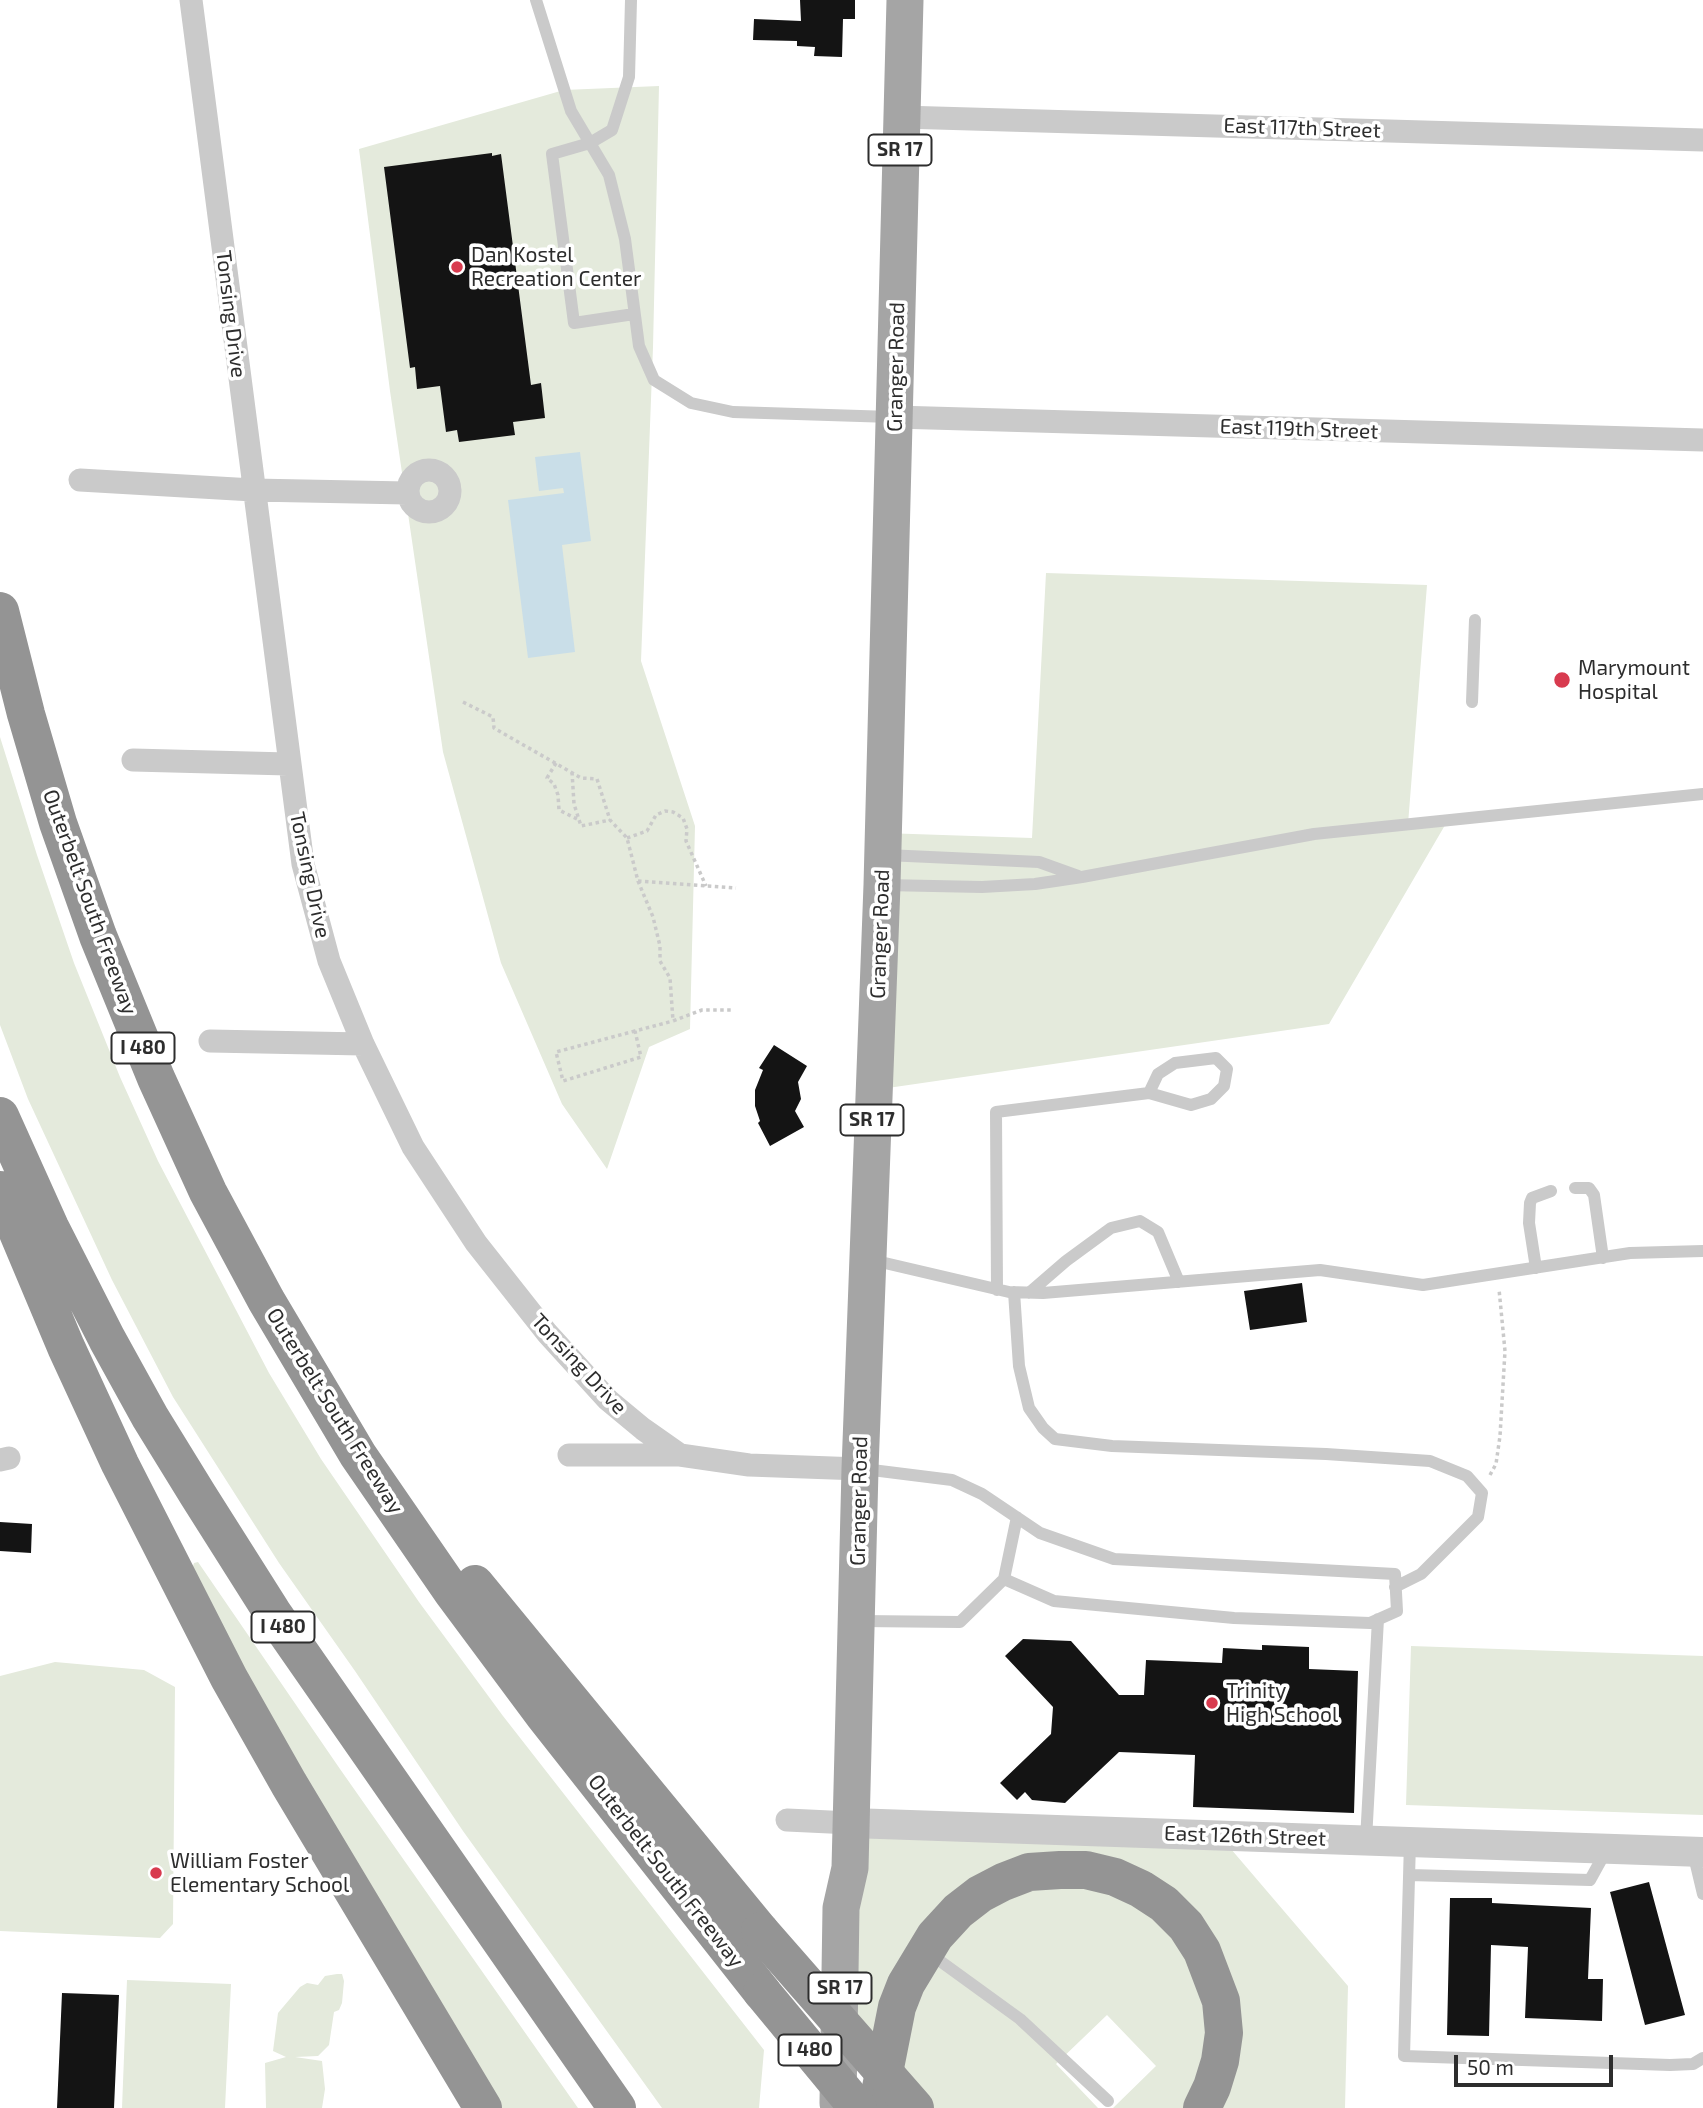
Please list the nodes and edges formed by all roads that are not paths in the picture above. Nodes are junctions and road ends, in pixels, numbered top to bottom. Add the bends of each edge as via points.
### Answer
1 (191, 0) edge
2 (536, 0) edge
3 (631, 0) edge
4 (905, 0) edge
5 (901, 117) junction
6 (1703, 140) edge
7 (590, 143) junction
8 (634, 314) junction
9 (895, 417) junction
10 (1703, 440) edge
11 (80, 480) dead end
12 (253, 490) junction
13 (407, 493) dead end
14 (0, 611) edge
15 (1475, 620) dead end
16 (1472, 702) dead end
17 (133, 760) dead end
18 (288, 764) junction
19 (1703, 794) edge
20 (882, 870) junction
21 (1082, 877) junction
22 (210, 1041) dead end
23 (363, 1044) junction
24 (1149, 1093) junction
25 (0, 1116) edge
26 (1575, 1188) dead end
27 (0, 1190) edge
28 (1551, 1191) dead end
29 (1703, 1251) edge
30 (1603, 1258) junction
31 (867, 1259) junction
32 (1536, 1268) junction
33 (1179, 1282) junction
34 (997, 1290) junction
35 (1014, 1292) junction
36 (1029, 1293) junction
37 (358, 1455) junction
38 (569, 1455) dead end
39 (681, 1455) junction
40 (860, 1469) junction
41 (1017, 1517) junction
42 (1004, 1579) junction
43 (1395, 1587) junction
44 (1378, 1619) junction
45 (856, 1621) junction
46 (787, 1820) dead end
47 (851, 1823) junction
48 (1366, 1840) junction
49 (1410, 1842) junction
50 (1607, 1849) junction
51 (1698, 1852) edge
52 (850, 1868) junction
53 (1410, 1875) junction
54 (1703, 1894) edge
55 (926, 1951) junction
56 (1703, 2058) edge
57 (1108, 2101) dead end
58 (483, 2108) edge
59 (617, 2108) edge
60 (838, 2108) edge
61 (856, 2108) edge
62 (877, 2108) edge
63 (915, 2108) edge
64 (1202, 2108) edge

1 - 12 street, Tonsing Drive
2 - 7 lane via 571,111
3 - 7 lane via 629,76 612,130
4 - 5 main road, Granger Road / SR 17
5 - 6 street, East 117th Street
5 - 9 main road, Granger Road / SR 17
7 - 8 lane via 609,175 625,239
7 - 8 lane via 552,155 574,323
8 - 9 lane via 639,346 654,380 691,403 733,412
9 - 10 street, East 119th Street
9 - 20 main road, Granger Road / SR 17
11 - 12 street
12 - 13 street
12 - 18 street, Tonsing Drive
14 - 37 highway, Outerbelt South Freeway / I 480 via 58,823 156,1078 208,1192
15 - 16 lane
17 - 18 street
18 - 23 street, Tonsing Drive via 308,888 329,961
19 - 21 lane via 1314,834
20 - 21 lane via 982,887
20 - 21 lane via 1039,862
20 - 31 main road, Granger Road / SR 17
22 - 23 street
23 - 39 street, Tonsing Drive via 413,1147 476,1243 547,1333 608,1400
24 - 24 lane via 1191,1105 1211,1099 1224,1086 1227,1069 1216,1058 1175,1063 1158,1074
24 - 34 lane via 996,1112
25 - 59 highway, I 480 via 50,1227 150,1418 272,1612
26 - 30 lane via 1589,1188 1594,1195
27 - 58 highway via 120,1464 229,1678
28 - 32 lane via 1530,1203
29 - 30 lane
30 - 32 lane
31 - 34 lane
31 - 40 main road, Granger Road / SR 17
32 - 33 lane via 1423,1284 1320,1270
33 - 36 lane
33 - 36 lane via 1158,1232 1140,1221 1111,1228
34 - 35 lane
35 - 36 lane
35 - 43 lane via 1019,1366 1029,1408 1055,1439 1112,1446 1430,1461 1467,1476 1480,1490 1478,1517 1421,1574
37 - 61 highway, Outerbelt South Freeway / I 480, bridge via 542,1714
37 - 63 highway, bridge via 477,1586 760,1931
38 - 39 street
39 - 40 street, Tonsing Drive via 749,1465
40 - 41 lane via 953,1480
40 - 45 main road, Granger Road / SR 17
41 - 42 lane
41 - 43 lane via 1040,1533 1114,1559 1395,1574
42 - 44 lane via 1054,1601 1234,1618
42 - 45 lane via 960,1622
43 - 44 lane via 1397,1611
44 - 48 lane
45 - 47 main road, Granger Road / SR 17
46 - 47 street, East 126th Street
47 - 48 street, East 126th Street
47 - 52 main road, Granger Road / SR 17
48 - 49 street, East 126th Street
49 - 50 street, East 126th Street
49 - 53 lane
50 - 51 street, East 126th Street
50 - 53 lane via 1590,1880
51 - 54 lane
52 - 60 main road, Granger Road / SR 17 via 841,1908
52 - 61 main road, Granger Road / SR 17 via 858,1909
53 - 56 lane via 1404,2056 1670,2065 1693,2064
55 - 57 lane via 1020,2019
55 - 62 highway via 897,2007
55 - 64 highway via 958,1910 980,1894 1029,1872 1086,1870 1141,1889 1186,1926 1202,1951 1221,2001 1224,2033 1220,2061

